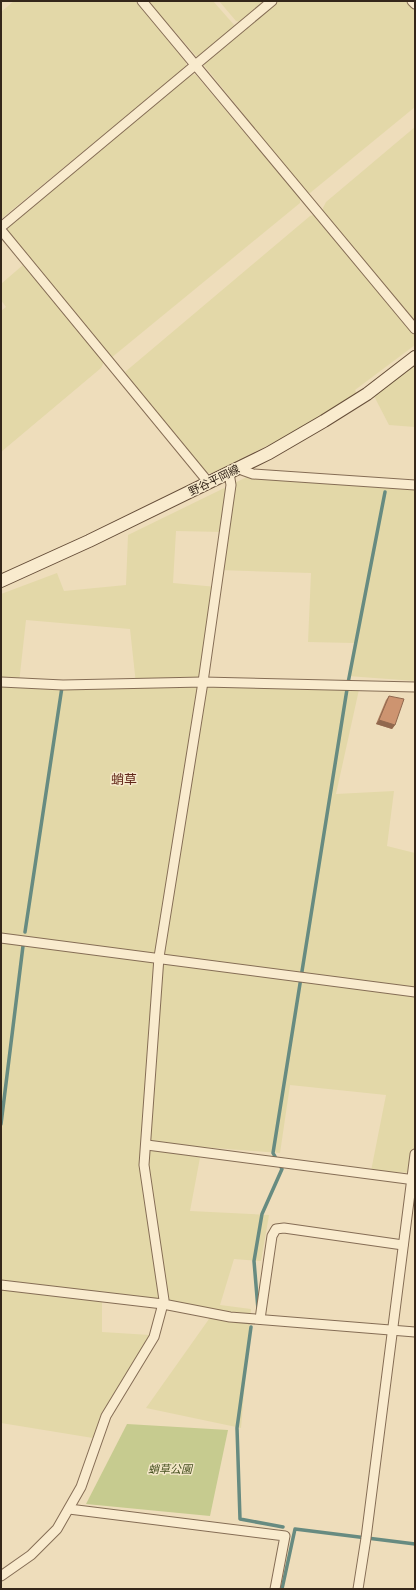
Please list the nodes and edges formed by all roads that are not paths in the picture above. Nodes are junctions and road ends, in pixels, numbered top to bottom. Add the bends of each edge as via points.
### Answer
1 (142, 1) edge
2 (272, 1) edge
3 (412, 1) edge
4 (415, 4) edge
5 (195, 65) junction
6 (1, 226) edge
7 (1, 230) edge
8 (415, 329) edge
9 (415, 357) edge
10 (234, 471) junction
11 (209, 483) junction
12 (415, 485) edge
13 (1, 581) edge
14 (1, 682) edge
15 (203, 682) junction
16 (415, 687) edge
17 (1, 938) edge
18 (159, 957) junction
19 (415, 992) edge
20 (147, 1145) junction
21 (415, 1154) edge
22 (413, 1180) edge
23 (403, 1245) junction
24 (1, 1285) edge
25 (163, 1304) junction
26 (260, 1319) junction
27 (393, 1330) junction
28 (415, 1332) edge
29 (68, 1509) junction
30 (1, 1576) edge
31 (275, 1589) edge
32 (358, 1589) edge

1 - 5 street
2 - 5 street
3 - 4 street
5 - 6 street
5 - 8 street
7 - 11 street
9 - 10 main road, 野谷平岡線 via 367,394 330,418
10 - 11 main road, 野谷平岡線
10 - 12 street
10 - 15 street
11 - 13 main road, 野谷平岡線
14 - 15 street via 63,686
15 - 16 street
15 - 18 street
17 - 18 street
18 - 19 street
18 - 20 street
20 - 22 street
20 - 25 street via 144,1165
21 - 22 street
22 - 23 street
23 - 26 street via 276,1229 272,1236
23 - 27 street
24 - 25 street
25 - 26 street via 214,1315
25 - 29 street via 154,1337 106,1416 81,1487
26 - 27 street
27 - 28 street
27 - 32 street
29 - 30 street via 57,1529 31,1555
29 - 31 street via 285,1536

